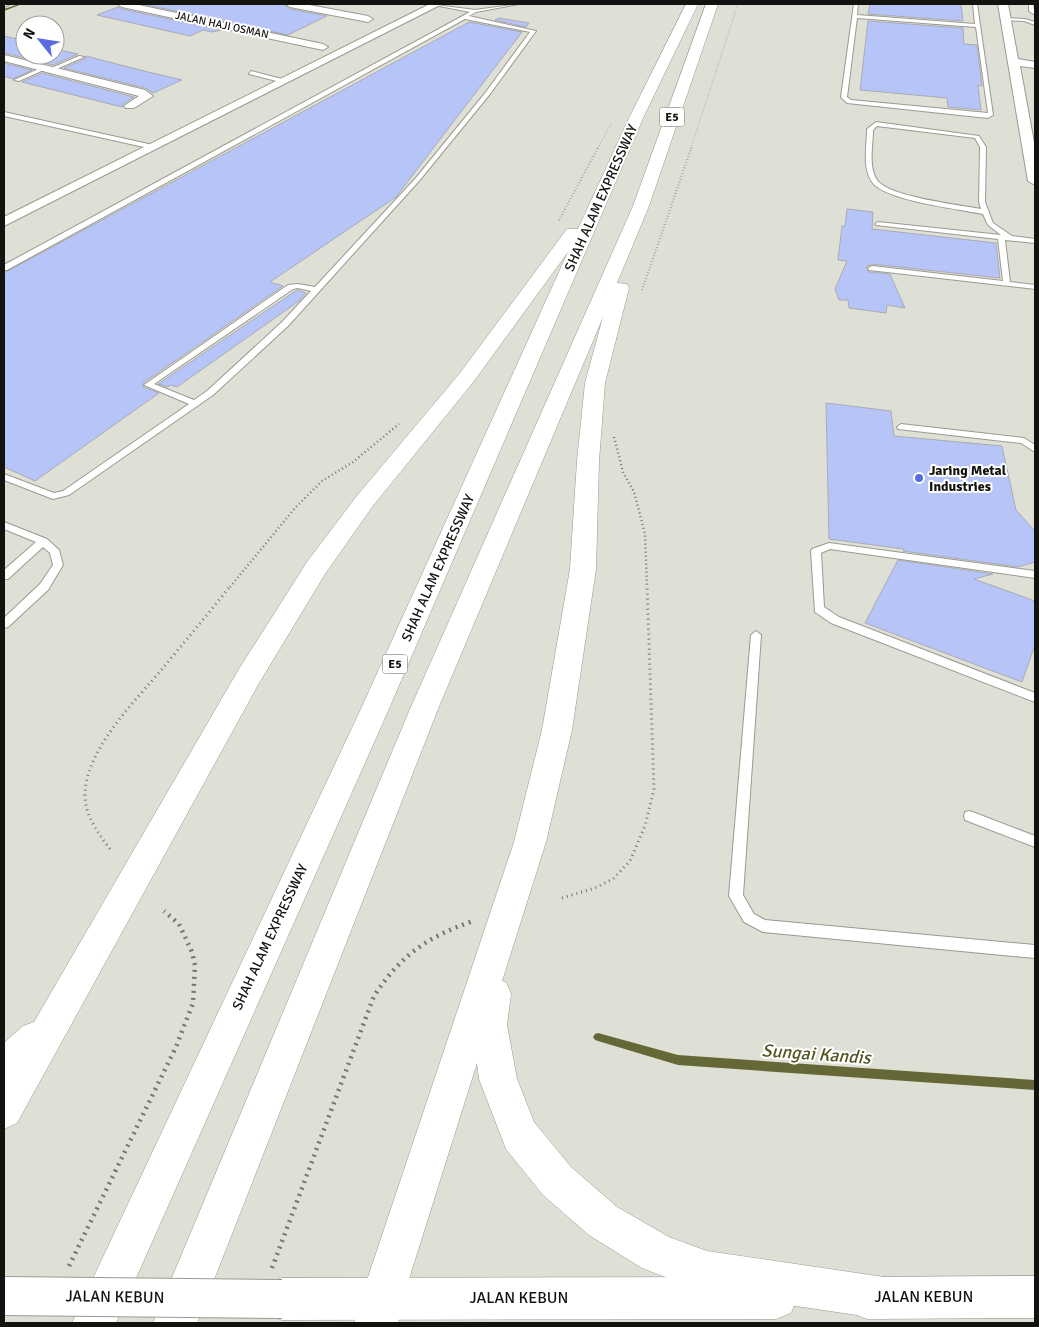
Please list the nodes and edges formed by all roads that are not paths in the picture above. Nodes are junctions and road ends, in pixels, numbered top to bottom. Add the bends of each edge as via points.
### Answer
1 (122, 4) edge
2 (290, 4) edge
3 (431, 4) edge
4 (436, 4) edge
5 (516, 4) edge
6 (692, 4) edge
7 (712, 4) edge
8 (856, 4) edge
9 (975, 4) edge
10 (1003, 4) edge
11 (1031, 4) edge
12 (360, 5) edge
13 (475, 10) junction
14 (342, 14) junction
15 (1035, 14) edge
16 (854, 16) junction
17 (464, 17) junction
18 (368, 19) dead end
19 (1006, 19) junction
20 (330, 21) dead end
21 (1035, 24) edge
22 (221, 25) junction
23 (978, 26) junction
24 (202, 34) dead end
25 (323, 47) dead end
26 (81, 57) dead end
27 (4, 58) edge
28 (1015, 62) junction
29 (1035, 65) edge
30 (47, 69) junction
31 (251, 73) dead end
32 (17, 80) dead end
33 (284, 81) junction
34 (130, 106) dead end
35 (4, 114) edge
36 (153, 147) junction
37 (1035, 182) edge
38 (606, 184) junction
39 (641, 206) junction
40 (985, 212) junction
41 (4, 222) edge
42 (878, 224) dead end
43 (1001, 237) junction
44 (1010, 238) junction
45 (1035, 241) edge
46 (4, 268) edge
47 (872, 268) dead end
48 (1007, 284) junction
49 (1035, 287) edge
50 (317, 290) junction
51 (195, 403) junction
52 (901, 427) dead end
53 (1035, 449) edge
54 (4, 477) edge
55 (4, 525) edge
56 (43, 542) junction
57 (1035, 574) edge
58 (4, 576) edge
59 (4, 624) edge
60 (756, 635) dead end
61 (1035, 698) edge
62 (970, 816) dead end
63 (1035, 842) edge
64 (486, 932) junction
65 (1035, 952) edge
66 (54, 1022) junction
67 (4, 1068) edge
68 (4, 1110) edge
69 (4, 1296) edge
70 (1035, 1297) edge
71 (884, 1298) junction
72 (379, 1311) edge
73 (94, 1323) edge
74 (175, 1323) edge

1 - 22 street, JALAN HAJI OSMAN
2 - 14 street
3 - 4 lane
4 - 13 lane
4 - 33 street
5 - 13 lane
6 - 38 main road, SHAH ALAM EXPRESSWAY / E5
7 - 39 main road, E5
8 - 16 lane
9 - 23 lane
10 - 19 street
11 - 15 lane via 1031,11
12 - 14 street
13 - 17 lane
14 - 18 street
14 - 20 street
16 - 23 lane
16 - 23 lane via 844,97 849,102 988,116
17 - 46 lane
17 - 50 lane via 533,31 488,93 417,180
19 - 21 lane
19 - 28 street
22 - 24 street
22 - 25 street, JALAN HAJI OSMAN
26 - 30 lane
27 - 30 street
28 - 29 street
28 - 37 street
30 - 32 lane
30 - 34 street via 147,96
31 - 33 lane
33 - 36 street
35 - 36 lane
36 - 41 street
38 - 66 main road via 467,377 364,502 316,568 249,676
38 - 73 main road, SHAH ALAM EXPRESSWAY / E5 via 374,711
39 - 64 main road via 595,382 583,569 557,730 530,842
39 - 74 main road, E5 via 424,709
40 - 40 lane via 982,202 983,147 976,138 876,124 870,129 870,171 875,184 920,200
40 - 44 lane via 990,224
42 - 43 lane
43 - 44 lane
43 - 48 lane
44 - 45 lane
47 - 48 lane
48 - 49 lane
50 - 51 lane via 285,324
50 - 51 lane via 291,287 148,386
51 - 54 lane via 66,493 53,496
52 - 53 lane via 1024,441
55 - 56 lane
56 - 58 lane
56 - 59 lane via 55,552 58,565 44,587
57 - 61 lane via 828,546 816,551 819,609 835,620
60 - 65 lane via 736,896 749,918 763,926
62 - 63 lane
64 - 71 main road via 489,1025 498,1079 520,1134 557,1181 603,1221 657,1253 707,1272
64 - 72 main road
66 - 67 main road
66 - 68 main road
69 - 72 main road, JALAN KEBUN, bridge via 275,1288
70 - 71 main road, JALAN KEBUN
71 - 72 main road, JALAN KEBUN

